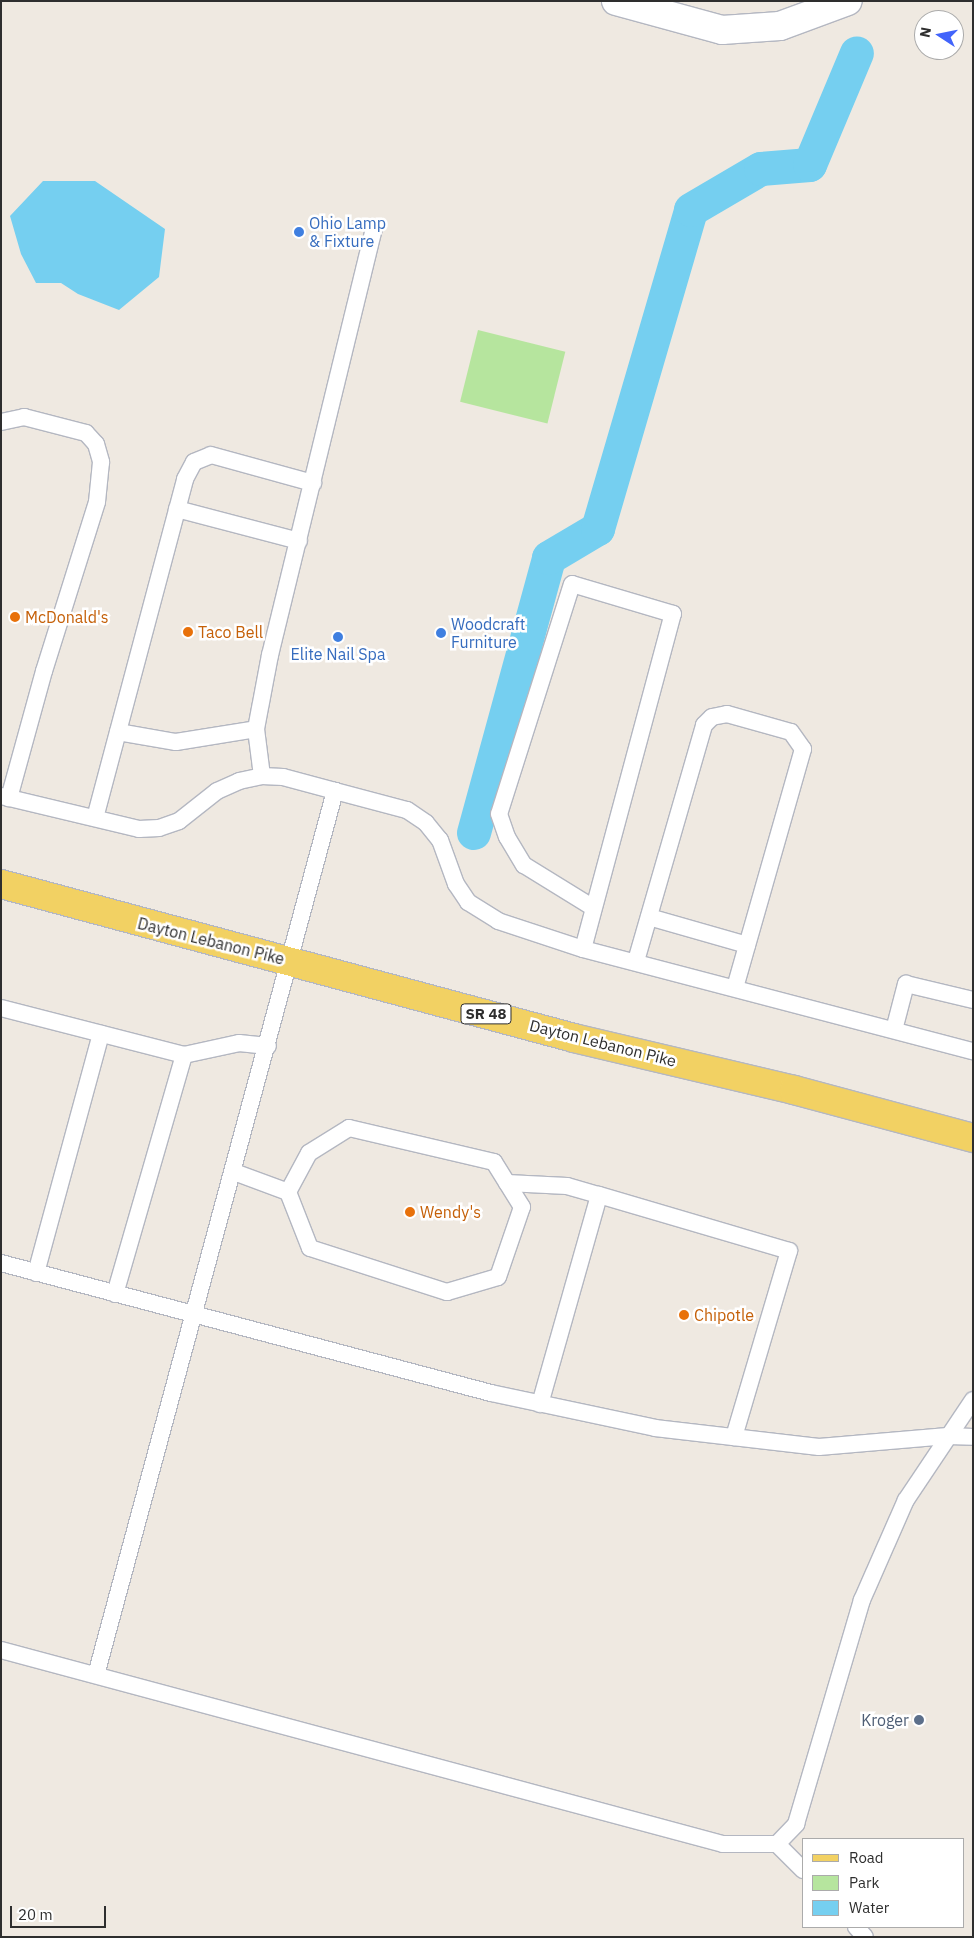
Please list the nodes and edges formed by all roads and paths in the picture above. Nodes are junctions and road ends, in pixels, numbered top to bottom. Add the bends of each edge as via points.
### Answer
1 (616, 1) edge
2 (848, 1) edge
3 (374, 228) dead end
4 (1, 422) edge
5 (313, 483) junction
6 (177, 509) junction
7 (299, 541) junction
8 (256, 729) junction
9 (118, 732) junction
10 (262, 776) junction
11 (335, 790) junction
12 (5, 797) edge
13 (95, 818) junction
14 (1, 884) edge
15 (592, 907) junction
16 (649, 917) junction
17 (748, 945) junction
18 (582, 949) junction
19 (291, 961) junction
20 (636, 961) junction
21 (735, 987) junction
22 (973, 1000) edge
23 (1, 1008) edge
24 (894, 1030) junction
25 (101, 1034) junction
26 (268, 1046) junction
27 (973, 1051) edge
28 (184, 1055) junction
29 (973, 1138) edge
30 (234, 1172) junction
31 (507, 1183) junction
32 (288, 1192) junction
33 (599, 1195) junction
34 (1, 1263) edge
35 (36, 1273) junction
36 (115, 1294) junction
37 (194, 1315) junction
38 (973, 1400) edge
39 (540, 1404) junction
40 (948, 1436) junction
41 (734, 1437) junction
42 (973, 1437) edge
43 (1, 1650) edge
44 (96, 1675) junction
45 (777, 1844) junction
46 (802, 1869) edge

1 - 2 street via 722,30 780,26
3 - 5 lane
4 - 12 lane via 24,416 86,433 96,444 101,462 97,502
5 - 6 lane via 211,455 194,462 185,479
5 - 7 lane
6 - 7 lane
6 - 9 lane
7 - 8 lane via 270,655
8 - 9 lane via 176,742
8 - 10 lane
9 - 13 lane
10 - 11 lane via 283,777
10 - 13 lane via 239,780 217,791 179,821 160,828 139,829
11 - 18 lane via 407,810 426,823 440,840 456,884 468,902 485,915
11 - 19 lane
12 - 13 lane
14 - 19 main road, Dayton Lebanon Pike / SR 48
15 - 15 lane via 673,614 572,584 499,814 507,837 524,865
15 - 18 lane
16 - 17 lane
16 - 17 lane via 704,725 712,717 727,714 790,732 803,749
16 - 20 lane
17 - 21 lane
18 - 20 lane
19 - 26 lane
19 - 29 main road, Dayton Lebanon Pike / SR 48 via 574,1038 794,1090
20 - 21 lane
21 - 24 lane
22 - 24 lane via 906,984
23 - 25 lane
24 - 27 lane
25 - 28 lane
25 - 35 lane
26 - 28 lane via 239,1043
26 - 30 lane
28 - 36 lane
30 - 32 lane
30 - 37 lane
31 - 32 lane via 494,1162 349,1128 309,1152
31 - 32 lane via 522,1207 498,1277 447,1292 310,1248
31 - 33 lane via 567,1186
33 - 39 lane
33 - 41 lane via 789,1251
34 - 35 lane
35 - 36 lane
36 - 37 lane
37 - 39 lane
37 - 44 lane
38 - 40 lane
39 - 41 lane via 655,1428
40 - 41 lane via 819,1447
40 - 42 lane
40 - 45 lane via 906,1500 862,1600 796,1824
43 - 44 lane
44 - 45 lane via 723,1844
45 - 46 lane

